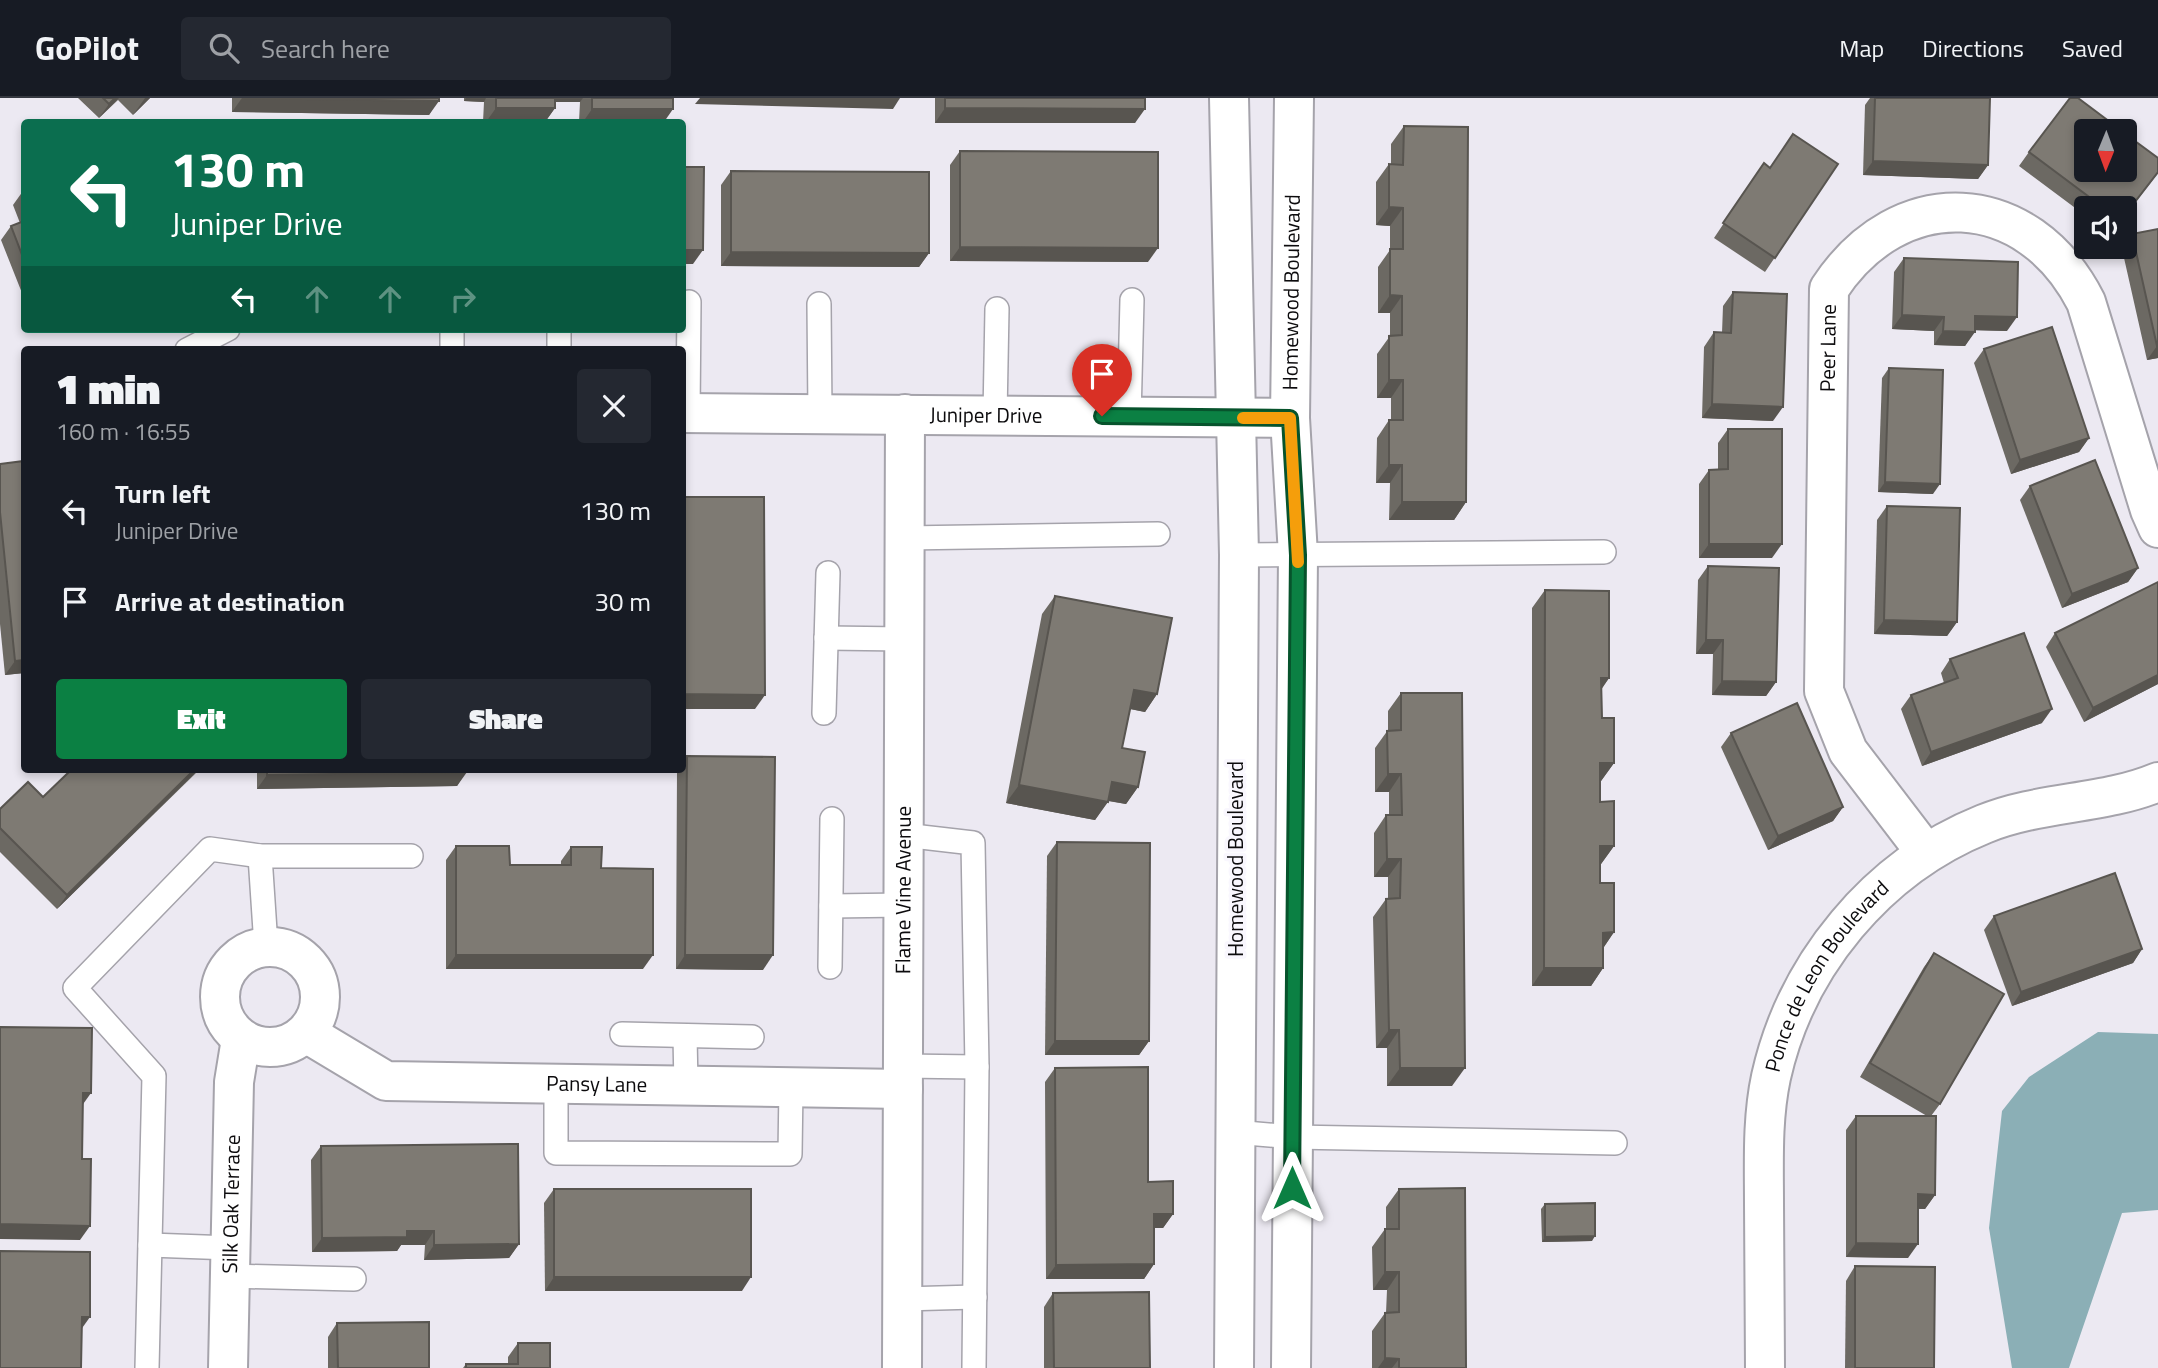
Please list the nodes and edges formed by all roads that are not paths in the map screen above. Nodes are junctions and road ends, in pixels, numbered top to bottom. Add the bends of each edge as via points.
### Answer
1 (1229, 98) edge
2 (1294, 98) edge
3 (1132, 300) dead end
4 (689, 302) dead end
5 (819, 304) dead end
6 (998, 309) dead end
7 (220, 333) edge
8 (195, 346) edge
9 (686, 386) edge
10 (686, 414) edge
11 (820, 414) junction
12 (905, 414) junction
13 (995, 415) junction
14 (1129, 417) junction
15 (1234, 418) junction
16 (1290, 418) junction
17 (2158, 528) edge
18 (1158, 534) dead end
19 (905, 538) junction
20 (1604, 552) dead end
21 (1239, 555) junction
22 (1298, 555) junction
23 (828, 573) dead end
24 (826, 638) junction
25 (905, 639) junction
26 (824, 712) dead end
27 (2158, 782) edge
28 (832, 819) dead end
29 (904, 835) junction
30 (1926, 853) junction
31 (260, 856) junction
32 (411, 856) dead end
33 (904, 905) junction
34 (831, 906) junction
35 (266, 946) junction
36 (830, 968) dead end
37 (306, 1033) junction
38 (622, 1034) dead end
39 (685, 1036) junction
40 (752, 1037) dead end
41 (242, 1039) junction
42 (977, 1067) junction
43 (903, 1078) junction
44 (556, 1084) junction
45 (686, 1086) junction
46 (791, 1087) junction
47 (1234, 1132) junction
48 (1293, 1137) junction
49 (1615, 1143) dead end
50 (150, 1245) junction
51 (230, 1262) junction
52 (354, 1279) dead end
53 (975, 1297) junction
54 (903, 1299) junction
55 (147, 1368) edge
56 (228, 1368) edge
57 (902, 1368) edge
58 (974, 1368) edge
59 (1234, 1368) edge
60 (1291, 1368) edge
61 (1765, 1368) edge

1 - 15 street, Homewood Boulevard
2 - 16 street, Homewood Boulevard
3 - 14 lane
4 - 9 lane
5 - 11 lane
6 - 13 lane
7 - 8 lane
10 - 11 street, Juniper Drive
11 - 12 street, Juniper Drive
12 - 13 street, Juniper Drive
12 - 19 street, Flame Vine Avenue
13 - 14 street, Juniper Drive
14 - 15 street, Juniper Drive
15 - 16 street, Juniper Drive
15 - 21 street, Homewood Boulevard
16 - 22 street, Homewood Boulevard
17 - 30 street, Peer Lane via 2086,302 2073,277 2036,239 1987,217 1934,214 1884,232 1844,266 1829,289 1824,691 1848,751
18 - 19 lane
19 - 25 street, Flame Vine Avenue
20 - 22 lane
21 - 22 lane
21 - 47 street, Homewood Boulevard
22 - 48 street, Homewood Boulevard
23 - 24 lane
24 - 25 lane
24 - 26 lane
25 - 29 street, Flame Vine Avenue
27 - 30 street, Ponce de Leon Boulevard via 2120,794 2036,807 1983,824
28 - 34 lane
29 - 33 street, Flame Vine Avenue
29 - 42 lane via 973,843
30 - 61 street, Ponce de Leon Boulevard via 1882,887 1843,927 1811,974 1787,1025 1771,1078 1764,1135
31 - 32 lane
31 - 35 lane
31 - 50 lane via 209,849 75,988 153,1076
33 - 34 lane
33 - 43 street, Flame Vine Avenue
34 - 36 lane
35 - 37 street via 300,955 320,984 321,1002
35 - 41 street via 248,950 223,975 221,1010
37 - 41 street via 275,1047
37 - 44 street, Pansy Lane via 386,1081
38 - 39 lane
39 - 40 lane
39 - 45 lane
41 - 51 street, Silk Oak Terrace via 234,1082
42 - 43 lane
42 - 53 lane
43 - 46 street, Pansy Lane
43 - 54 street, Flame Vine Avenue
44 - 45 street, Pansy Lane
44 - 46 lane via 556,1153 790,1154
45 - 46 street, Pansy Lane
47 - 48 lane
47 - 59 street, Homewood Boulevard
48 - 49 lane
48 - 60 street, Homewood Boulevard
50 - 51 lane
50 - 55 lane
51 - 52 lane
51 - 56 street, Silk Oak Terrace
53 - 54 lane
53 - 58 lane
54 - 57 street, Flame Vine Avenue

